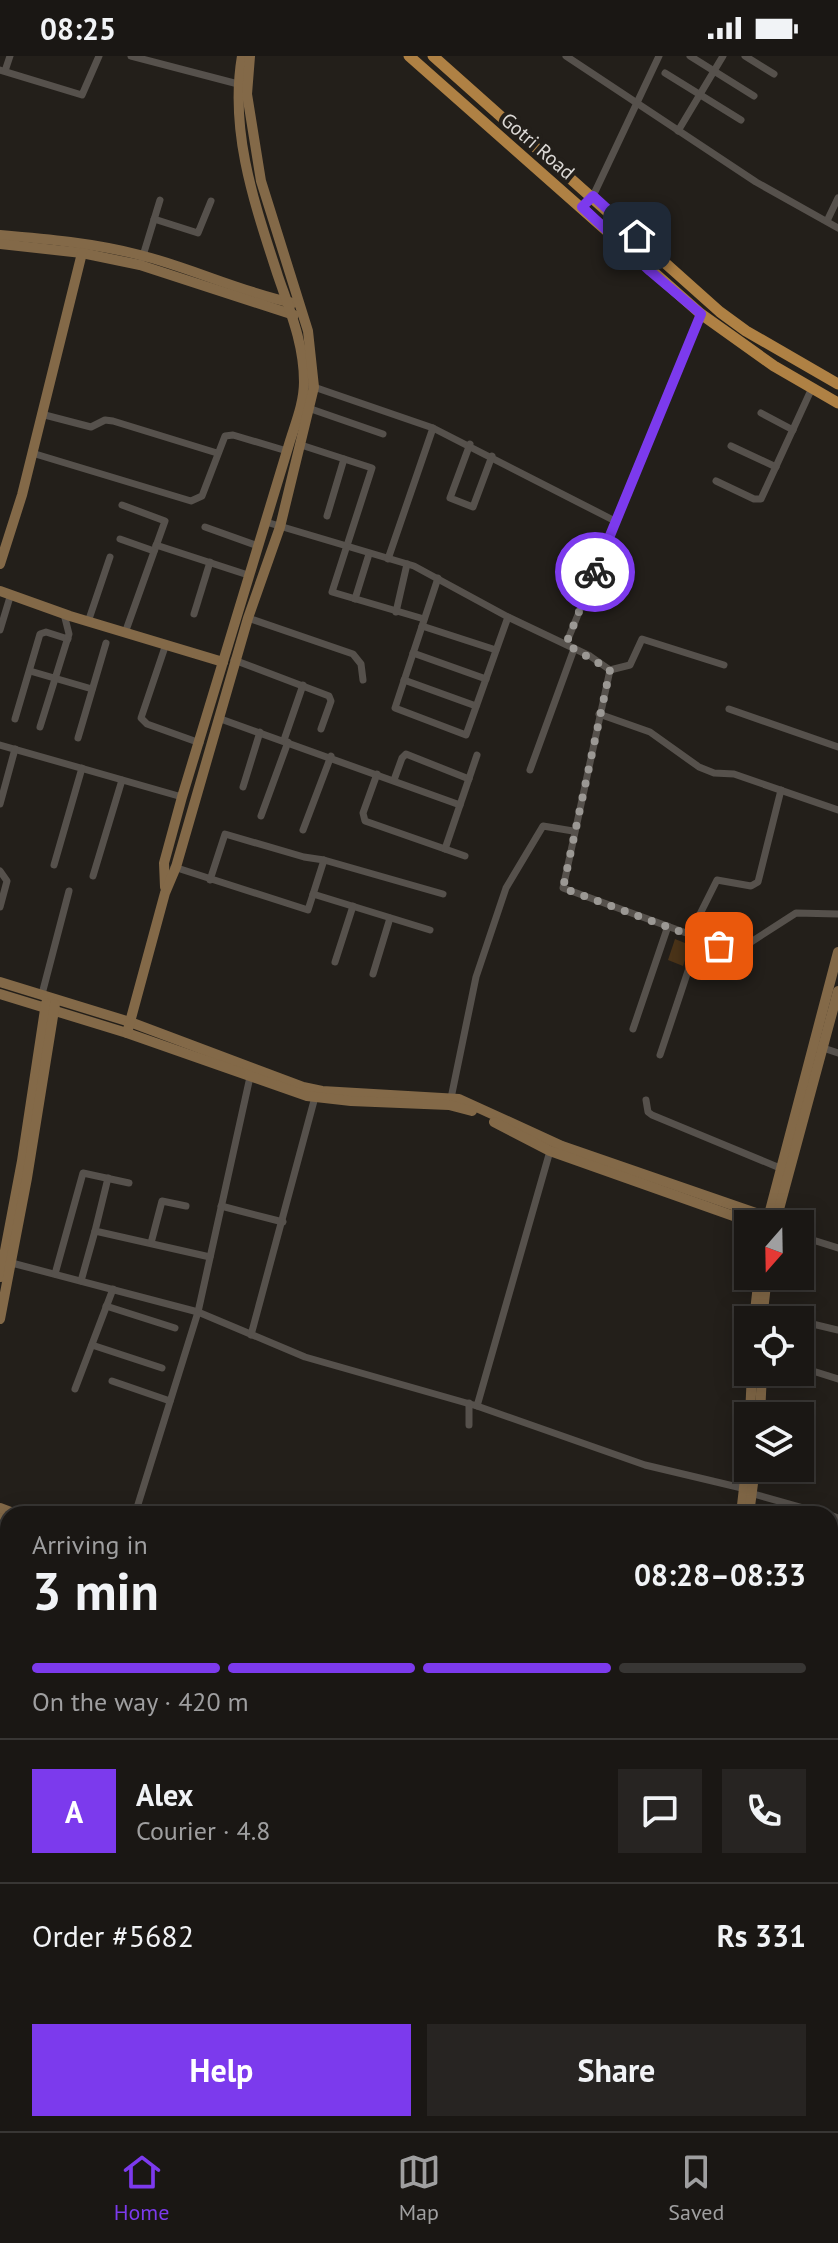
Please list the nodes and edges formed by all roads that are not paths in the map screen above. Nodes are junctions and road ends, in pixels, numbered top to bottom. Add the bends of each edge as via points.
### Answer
1 (10, 56) edge
2 (99, 56) edge
3 (131, 56) edge
4 (242, 56) edge
5 (250, 56) edge
6 (409, 56) edge
7 (433, 56) edge
8 (566, 56) edge
9 (659, 56) edge
10 (690, 56) edge
11 (723, 56) edge
12 (745, 56) edge
13 (2, 71) edge
14 (714, 71) junction
15 (665, 73) dead end
16 (774, 74) dead end
17 (238, 84) junction
18 (700, 95) junction
19 (754, 96) dead end
20 (635, 103) junction
21 (741, 120) dead end
22 (678, 131) junction
23 (593, 196) junction
24 (838, 198) edge
25 (160, 200) dead end
26 (211, 201) dead end
27 (582, 207) junction
28 (154, 219) junction
29 (827, 221) junction
30 (838, 228) edge
31 (0, 235) edge
32 (0, 244) edge
33 (82, 253) junction
34 (141, 260) junction
35 (287, 302) junction
36 (301, 305) junction
37 (701, 314) junction
38 (298, 316) junction
39 (838, 384) edge
40 (309, 385) junction
41 (812, 388) junction
42 (838, 403) edge
43 (311, 409) junction
44 (761, 413) dead end
45 (41, 414) junction
46 (433, 428) junction
47 (793, 430) junction
48 (383, 434) dead end
49 (470, 444) junction
50 (301, 445) junction
51 (731, 446) dead end
52 (287, 451) junction
53 (32, 453) junction
54 (217, 453) junction
55 (492, 456) junction
56 (344, 459) junction
57 (776, 467) junction
58 (716, 481) dead end
59 (122, 505) dead end
60 (327, 516) dead end
61 (615, 521) junction
62 (266, 522) junction
63 (205, 527) dead end
64 (280, 527) junction
65 (120, 539) dead end
66 (258, 546) junction
67 (155, 548) junction
68 (347, 548) junction
69 (369, 554) junction
70 (110, 557) dead end
71 (388, 559) junction
72 (210, 562) junction
73 (0, 564) edge
74 (407, 564) junction
75 (248, 575) junction
76 (438, 578) junction
77 (5, 594) edge
78 (355, 599) junction
79 (396, 612) junction
80 (64, 614) junction
81 (194, 614) dead end
82 (508, 617) junction
83 (248, 618) junction
84 (88, 622) junction
85 (423, 622) junction
86 (0, 630) edge
87 (125, 633) junction
88 (68, 639) junction
89 (106, 643) dead end
90 (566, 644) junction
91 (165, 647) junction
92 (574, 649) junction
93 (496, 650) junction
94 (413, 653) junction
95 (224, 659) junction
96 (237, 661) junction
97 (724, 665) dead end
98 (610, 670) junction
99 (30, 671) junction
100 (55, 678) junction
101 (486, 679) junction
102 (363, 680) dead end
103 (404, 680) junction
104 (303, 685) junction
105 (92, 689) junction
106 (476, 706) junction
107 (729, 709) dead end
108 (599, 714) junction
109 (208, 715) junction
110 (15, 719) dead end
111 (221, 719) junction
112 (40, 727) dead end
113 (321, 729) dead end
114 (260, 732) junction
115 (78, 738) dead end
116 (286, 741) junction
117 (200, 743) junction
118 (0, 745) edge
119 (838, 747) edge
120 (15, 749) junction
121 (477, 755) dead end
122 (331, 756) junction
123 (82, 768) junction
124 (530, 770) dead end
125 (377, 774) junction
126 (469, 779) junction
127 (122, 780) junction
128 (394, 780) junction
129 (243, 787) dead end
130 (781, 790) junction
131 (182, 797) junction
132 (0, 804) edge
133 (460, 805) junction
134 (838, 810) edge
135 (261, 816) dead end
136 (303, 830) dead end
137 (573, 831) junction
138 (445, 849) junction
139 (465, 856) dead end
140 (324, 860) junction
141 (164, 863) junction
142 (54, 865) dead end
143 (176, 867) junction
144 (0, 871) edge
145 (93, 876) dead end
146 (210, 880) junction
147 (69, 891) dead end
148 (165, 893) junction
149 (313, 894) junction
150 (443, 894) dead end
151 (353, 906) junction
152 (0, 907) edge
153 (838, 914) edge
154 (390, 918) junction
155 (668, 926) junction
156 (430, 930) dead end
157 (690, 934) junction
158 (699, 938) junction
159 (838, 952) edge
160 (335, 962) dead end
161 (373, 974) dead end
162 (0, 982) edge
163 (838, 991) edge
164 (0, 994) edge
165 (49, 1001) junction
166 (129, 1027) junction
167 (633, 1029) dead end
168 (819, 1046) junction
169 (838, 1053) edge
170 (660, 1055) dead end
171 (250, 1077) junction
172 (315, 1097) junction
173 (646, 1100) dead end
174 (450, 1101) junction
175 (550, 1151) junction
176 (780, 1168) junction
177 (108, 1178) junction
178 (129, 1183) dead end
179 (186, 1206) dead end
180 (221, 1206) junction
181 (740, 1210) edge
182 (775, 1210) edge
183 (776, 1210) edge
184 (734, 1216) edge
185 (283, 1222) junction
186 (95, 1231) junction
187 (814, 1240) edge
188 (151, 1243) junction
189 (838, 1248) edge
190 (210, 1257) junction
191 (7, 1262) junction
192 (55, 1274) junction
193 (0, 1277) edge
194 (81, 1281) junction
195 (113, 1289) junction
196 (106, 1306) junction
197 (198, 1312) junction
198 (0, 1319) edge
199 (814, 1324) edge
200 (175, 1328) dead end
201 (838, 1330) edge
202 (251, 1335) junction
203 (92, 1345) junction
204 (162, 1368) dead end
205 (814, 1371) edge
206 (838, 1379) edge
207 (112, 1381) dead end
208 (75, 1389) dead end
209 (170, 1401) junction
210 (473, 1405) junction
211 (469, 1425) dead end
212 (748, 1482) edge
213 (751, 1482) edge
214 (748, 1492) junction
215 (137, 1506) edge
216 (744, 1506) edge
217 (749, 1506) edge
218 (796, 1506) edge

1 - 13 street
2 - 13 street via 82,95
3 - 17 street
4 - 17 street
5 - 36 street via 247,94 261,181
6 - 27 main road, Gotri Road
7 - 23 main road, Gotri Road
8 - 20 street
9 - 20 street
10 - 14 street
11 - 14 street
12 - 16 street
14 - 18 street
14 - 19 street
15 - 18 street
17 - 35 street via 242,148 252,195
18 - 21 street
18 - 22 street
20 - 22 street
20 - 23 street
22 - 29 street
23 - 27 street
23 - 39 main road, Gotri Road via 733,322
24 - 29 street
25 - 28 street
26 - 28 street via 198,233
27 - 37 main road, Gotri Road
28 - 34 street
29 - 30 street
31 - 34 street via 74,241
32 - 33 street
33 - 34 street
33 - 45 street
34 - 35 street
34 - 38 street
35 - 36 street
35 - 38 street
36 - 38 street
37 - 41 main road, Gotri Road
37 - 61 street
38 - 40 street via 311,347
40 - 43 street
40 - 46 street
40 - 52 street
41 - 42 main road, Gotri Road
41 - 47 street
43 - 48 street
43 - 50 street
44 - 47 street
45 - 53 street
45 - 54 street via 91,427 113,421
46 - 49 street
46 - 71 street
47 - 57 street
49 - 55 street
49 - 55 street via 450,498 473,507
50 - 56 street
50 - 64 street
51 - 57 street
52 - 54 street via 228,434
52 - 62 street
53 - 54 street via 191,501 202,496
53 - 73 street
55 - 61 street
56 - 60 street
56 - 68 street via 372,468
57 - 58 street via 757,501
59 - 67 street via 165,521
61 - 90 street
62 - 64 street
62 - 66 street
63 - 66 street
64 - 68 street
64 - 83 street
65 - 67 street
66 - 75 street
67 - 72 street
67 - 87 street
68 - 69 street
68 - 78 street via 332,592
69 - 71 street
69 - 78 street
70 - 84 street
71 - 74 street
72 - 75 street
72 - 81 street
74 - 76 street
74 - 79 street
75 - 95 street
76 - 82 street
76 - 85 street
77 - 80 street
77 - 86 street
78 - 79 street
79 - 85 street
80 - 84 street
80 - 88 street
82 - 90 street
82 - 93 street
83 - 96 street
83 - 102 street via 353,654
84 - 87 street
85 - 93 street
85 - 94 street
87 - 91 street
88 - 99 street via 40,634
88 - 100 street
89 - 105 street
90 - 92 street
91 - 95 street
91 - 117 street via 141,718
92 - 98 street
92 - 124 street
93 - 101 street
94 - 101 street
94 - 103 street
95 - 96 street
95 - 109 street
96 - 104 street
96 - 111 street
97 - 98 street via 642,639 630,665
98 - 108 street
99 - 100 street
99 - 110 street
100 - 105 street
100 - 112 street
101 - 106 street
103 - 106 street
103 - 106 street via 395,708 466,735
104 - 113 street via 331,699
104 - 116 street
105 - 115 street
107 - 119 street
108 - 130 street via 650,732 699,767
108 - 137 street
109 - 111 street
109 - 117 street
111 - 114 street
111 - 143 street
114 - 116 street
114 - 129 street
116 - 122 street
116 - 135 street
117 - 131 street
118 - 120 street
120 - 123 street
120 - 132 street
121 - 126 street
122 - 125 street
122 - 136 street
123 - 127 street
123 - 142 street
125 - 128 street
125 - 138 street via 365,821
126 - 128 street via 406,754
126 - 133 street
127 - 131 street
127 - 145 street
128 - 133 street
130 - 134 street
130 - 157 street via 758,882 751,886 717,880
131 - 141 street
133 - 138 street
137 - 155 street via 563,888
137 - 174 street via 543,826 506,888 476,977
138 - 139 street
140 - 146 street via 225,834
140 - 149 street
140 - 150 street
141 - 143 street
141 - 148 street
143 - 146 street
143 - 148 street
144 - 152 street via 7,881
146 - 149 street via 308,910
147 - 165 street
148 - 166 street
149 - 151 street
151 - 154 street
151 - 160 street
153 - 158 street via 796,913 737,949
154 - 156 street
154 - 161 street
155 - 157 street
155 - 167 street
157 - 158 street
158 - 170 street
159 - 168 street
162 - 165 street
163 - 168 street
164 - 165 street
165 - 166 street
165 - 191 street
166 - 171 street
166 - 174 street via 313,1089
168 - 169 street
168 - 176 street
168 - 183 street
171 - 172 street
171 - 180 street
172 - 174 street
172 - 185 street
173 - 176 street via 652,1115
174 - 175 street
174 - 181 street
175 - 184 street
175 - 210 street
176 - 182 street
177 - 178 street
177 - 186 street
177 - 192 street via 83,1173
179 - 188 street via 162,1201
180 - 185 street
180 - 190 street
185 - 202 street
186 - 188 street
186 - 194 street
187 - 189 street
188 - 190 street
190 - 197 street
191 - 192 street
191 - 193 street
191 - 198 street
192 - 194 street
194 - 195 street
195 - 196 street
195 - 197 street
196 - 200 street
196 - 203 street
197 - 202 street
197 - 209 street
199 - 201 street
202 - 210 street via 305,1357
203 - 204 street
203 - 208 street
205 - 206 street
207 - 209 street
209 - 215 street
210 - 211 street
210 - 214 street via 645,1465
212 - 214 street
213 - 214 street
214 - 216 street
214 - 217 street
214 - 218 street

